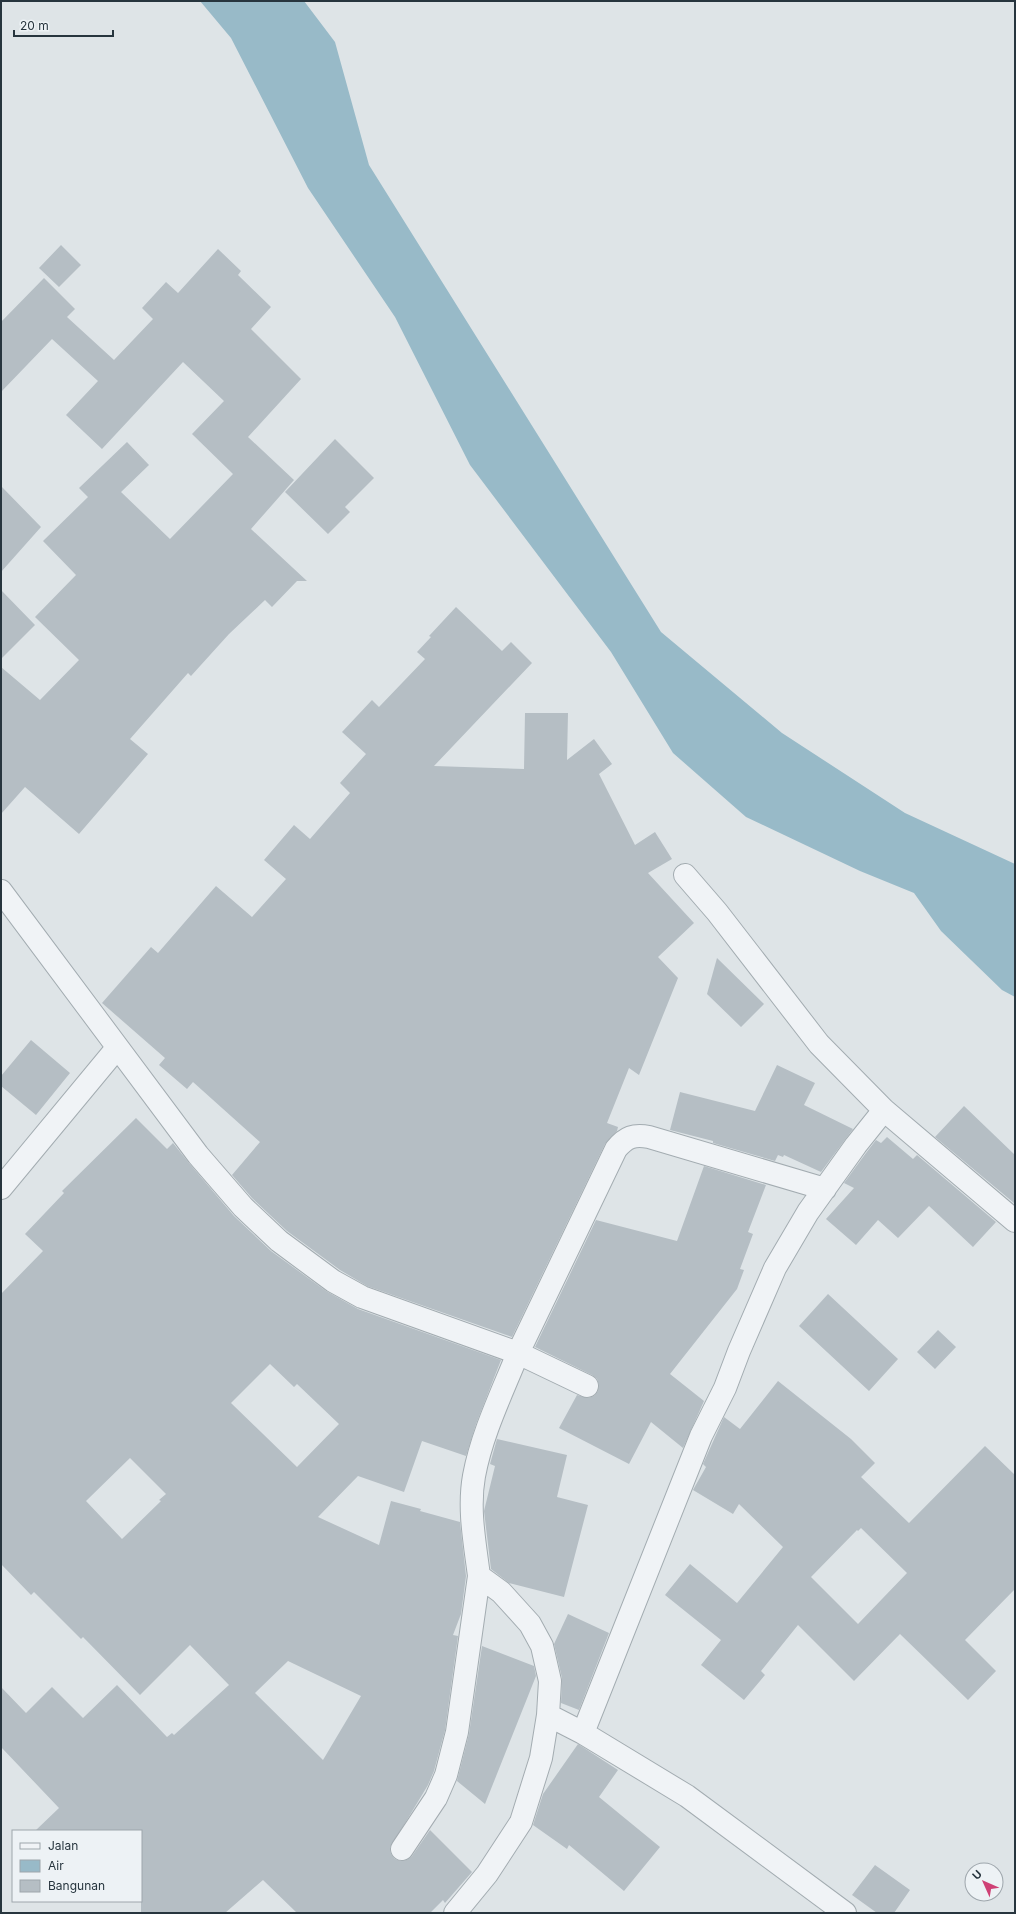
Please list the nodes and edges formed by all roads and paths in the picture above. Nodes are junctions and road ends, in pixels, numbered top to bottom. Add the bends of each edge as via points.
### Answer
1 (685, 875) dead end
2 (1, 891) edge
3 (117, 1048) junction
4 (884, 1110) junction
5 (1, 1188) edge
6 (825, 1189) junction
7 (1015, 1221) edge
8 (518, 1353) junction
9 (587, 1386) dead end
10 (479, 1576) junction
11 (548, 1716) junction
12 (583, 1733) junction
13 (402, 1849) dead end
14 (455, 1913) edge
15 (845, 1913) edge

1 - 4 street via 717,912 819,1044
2 - 3 street
3 - 5 street
3 - 8 street via 198,1155 243,1207 278,1241 333,1281 362,1297
4 - 6 street
4 - 7 street
6 - 8 street via 649,1136 630,1136 616,1149
6 - 12 street via 808,1212 772,1275 725,1388 686,1472 668,1524
8 - 9 street
8 - 10 street via 487,1426 474,1477 472,1522
10 - 11 street via 516,1608 530,1624 542,1646 550,1681
10 - 13 street via 457,1732 446,1775 436,1798
11 - 12 street
11 - 14 street via 541,1758 521,1822 488,1874
12 - 15 street via 687,1796

